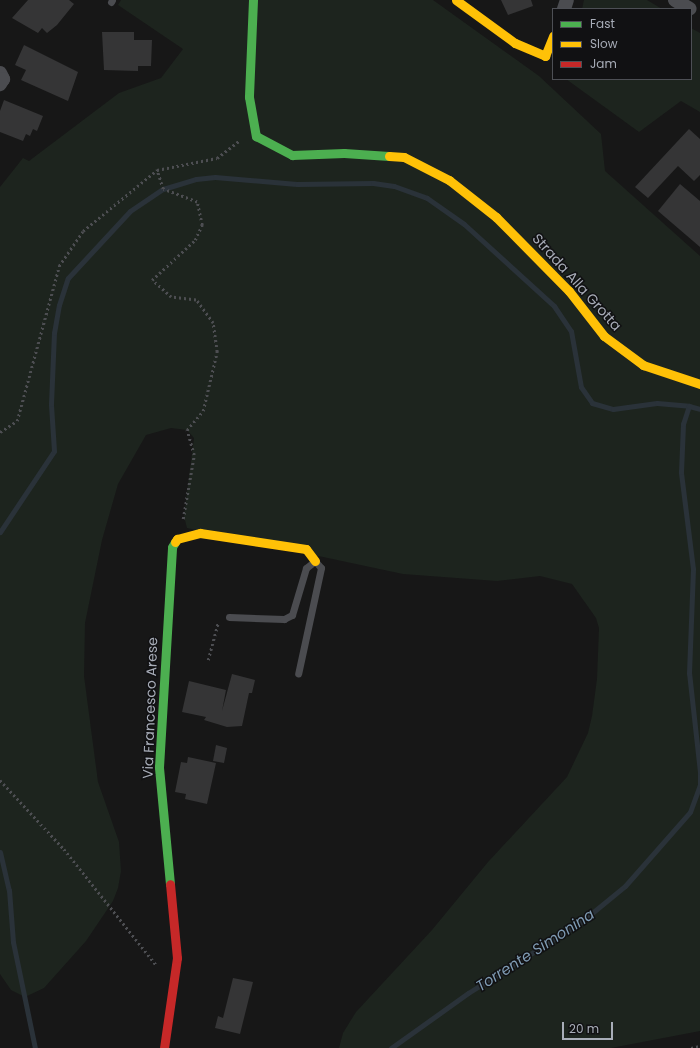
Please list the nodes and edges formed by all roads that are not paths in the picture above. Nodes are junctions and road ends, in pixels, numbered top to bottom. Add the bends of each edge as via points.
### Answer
1 (253, 0) edge
2 (456, 0) edge
3 (675, 0) edge
4 (688, 8) edge
5 (552, 38) edge
6 (0, 73) edge
7 (0, 84) edge
8 (700, 384) edge
9 (315, 561) junction
10 (229, 617) road end
11 (298, 674) dead end
12 (164, 1048) edge

1 - 8 street, Strada Alla Grotta via 249,97 256,136 292,155 344,153 404,157 449,180 496,217 536,255 569,291 604,336 643,365
2 - 5 street via 515,43 545,56
3 - 4 street
6 - 7 street via 3,79
9 - 10 lane via 306,568 292,615 284,619
9 - 11 lane via 321,568
9 - 12 street, Via Francesco Arese via 306,549 200,533 178,539 172,547 159,767 177,958

